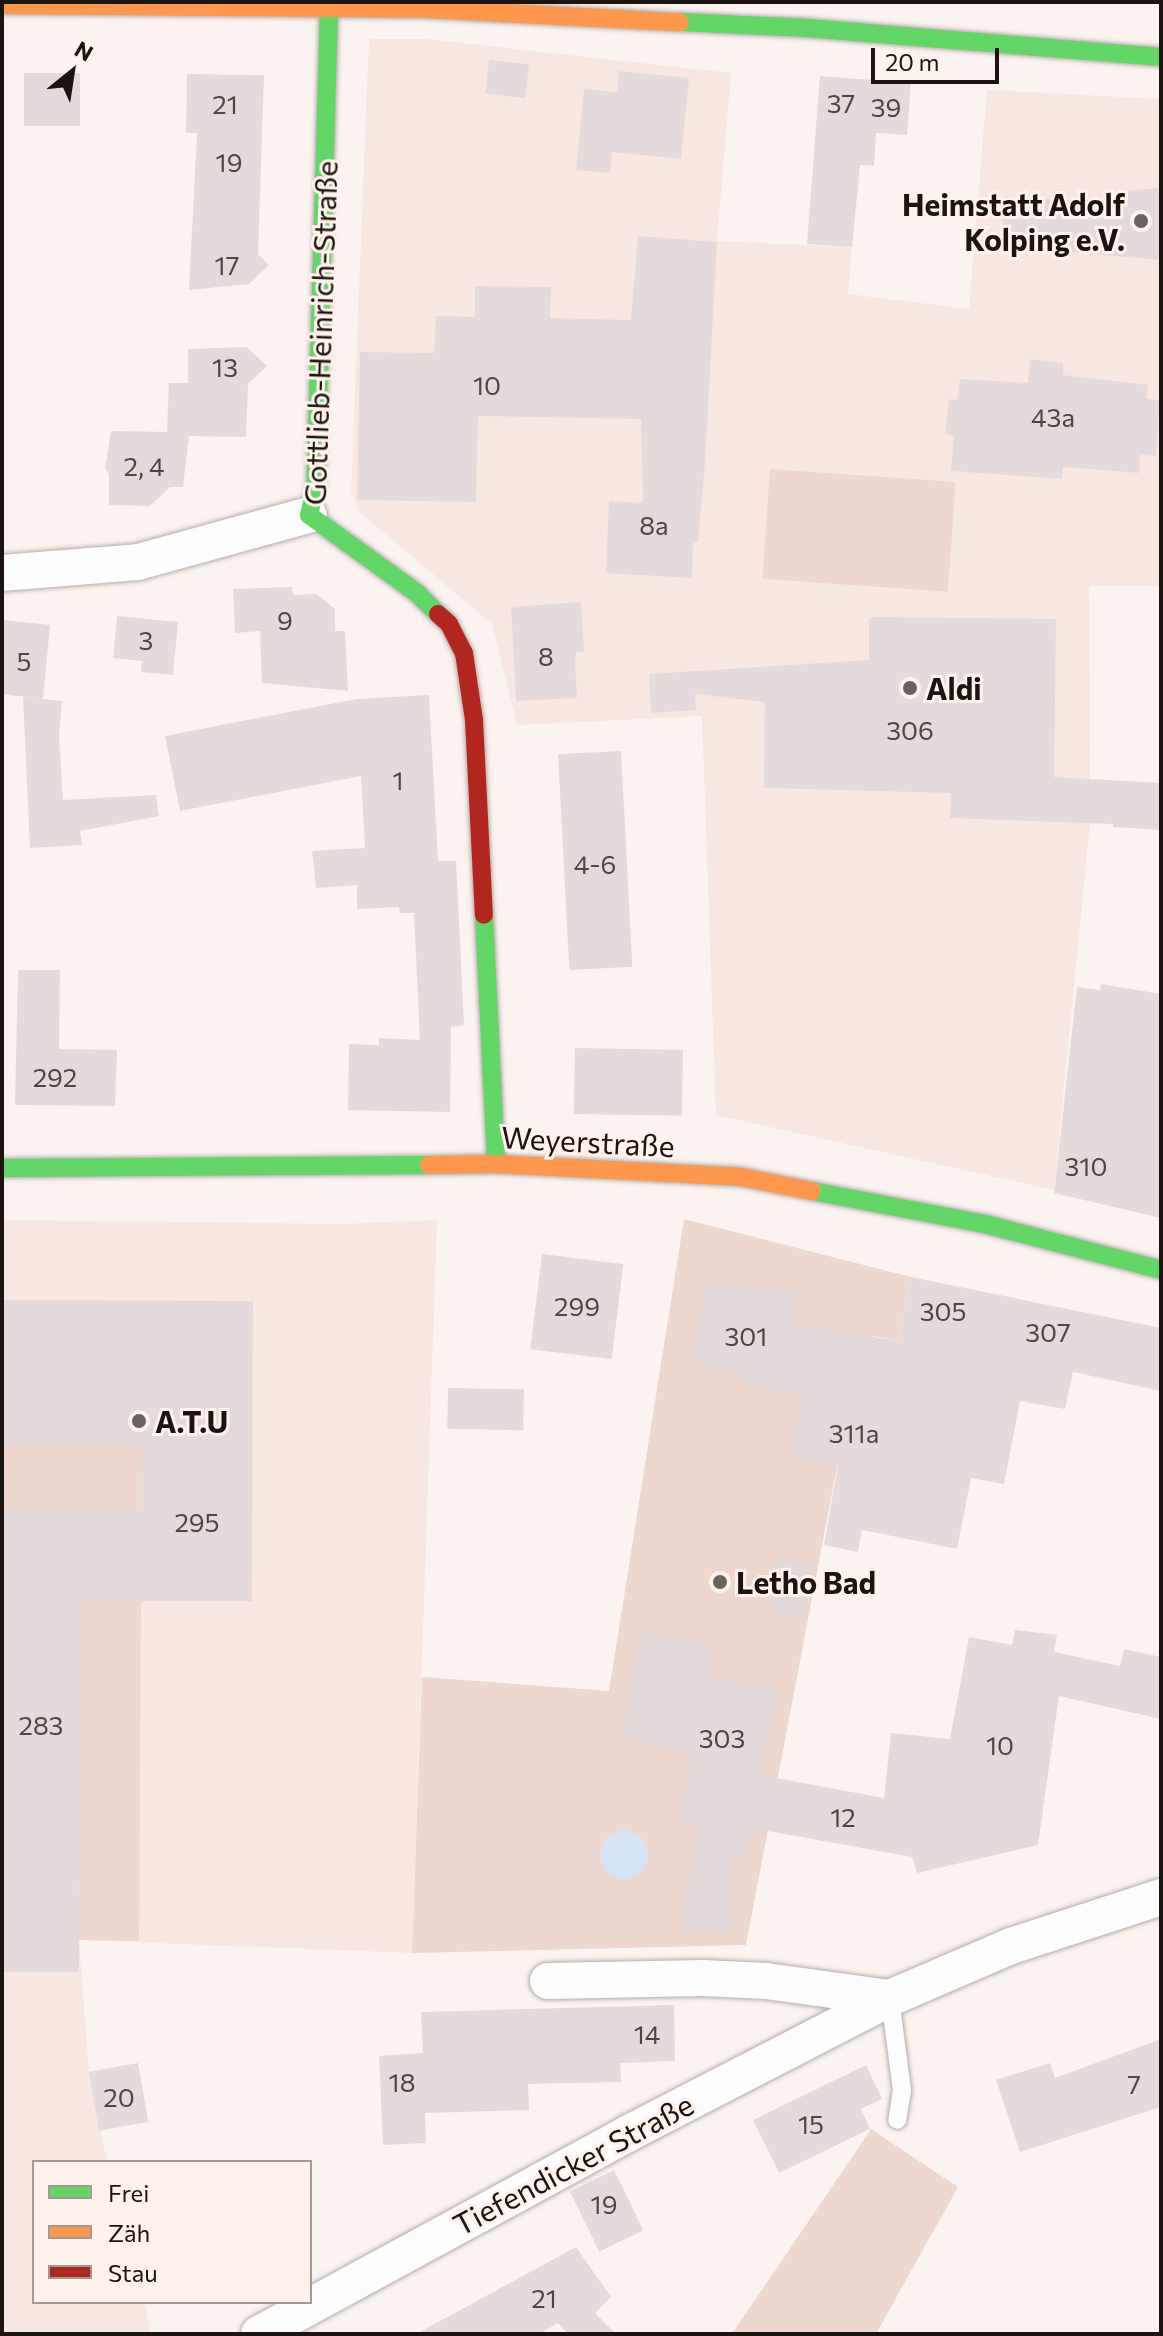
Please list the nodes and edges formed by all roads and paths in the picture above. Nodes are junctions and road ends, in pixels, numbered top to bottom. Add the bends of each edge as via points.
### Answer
1 (2, 5) edge
2 (329, 6) junction
3 (461, 6) edge
4 (1161, 57) edge
5 (309, 515) junction
6 (2, 573) edge
7 (496, 1164) junction
8 (2, 1168) edge
9 (1161, 1270) edge
10 (1161, 1897) edge
11 (548, 1981) dead end
12 (890, 1998) junction
13 (897, 2120) dead end
14 (259, 2334) edge

1 - 2 street
2 - 3 street
2 - 5 street, Gottlieb-Heinrich-Straße via 316,485
3 - 4 street
5 - 6 street via 138,562
5 - 7 street, Gottlieb-Heinrich-Straße via 418,594 449,624 464,653 474,720
7 - 8 street, Weyerstraße
7 - 9 street, Weyerstraße via 741,1177 985,1224
10 - 12 street, Tiefendicker Straße via 1011,1946
11 - 12 street via 766,1981
12 - 13 lane via 902,2090
12 - 14 street, Tiefendicker Straße

